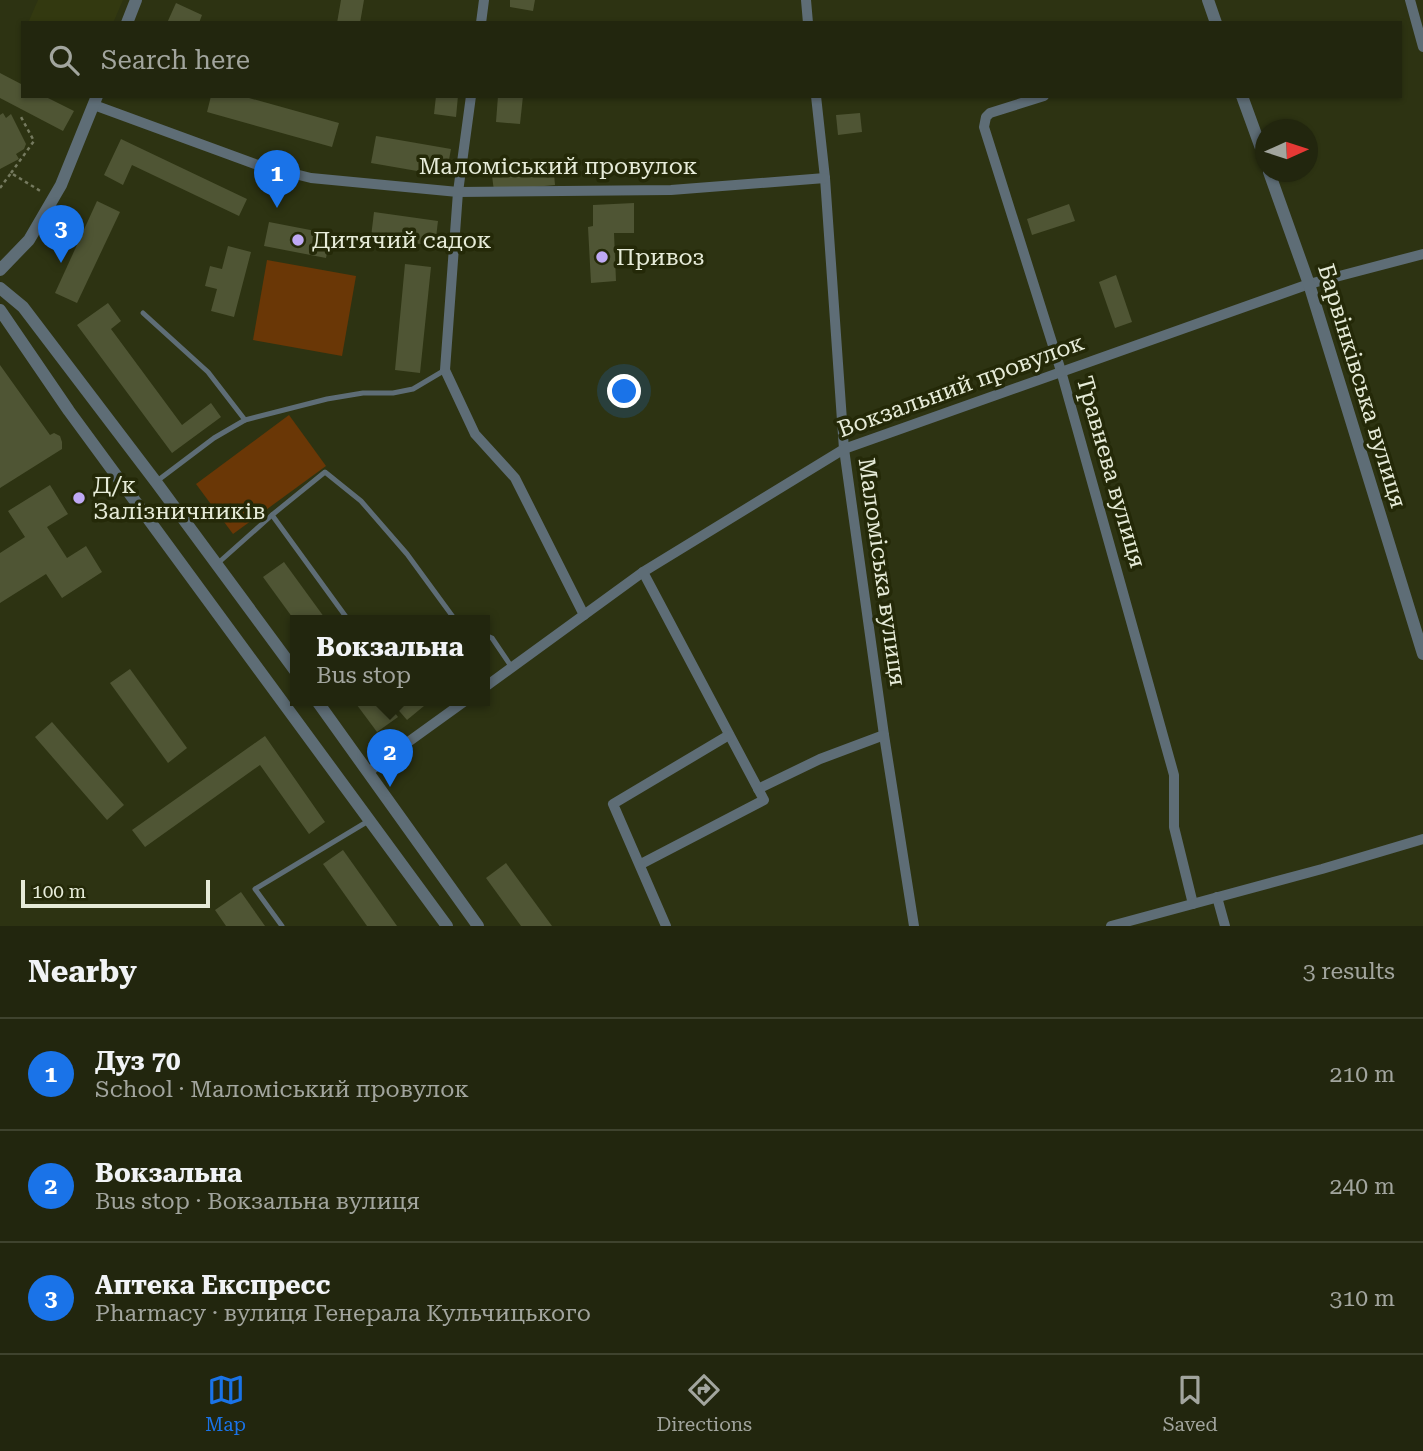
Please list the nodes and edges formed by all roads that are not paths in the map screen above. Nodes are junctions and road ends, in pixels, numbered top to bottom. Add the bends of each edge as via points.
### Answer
1 (136, 0) edge
2 (484, 0) edge
3 (806, 0) edge
4 (1208, 0) edge
5 (1410, 0) edge
6 (128, 21) edge
7 (481, 21) edge
8 (808, 21) edge
9 (1215, 21) edge
10 (1423, 47) edge
11 (471, 98) edge
12 (816, 98) edge
13 (1038, 98) edge
14 (1243, 98) edge
15 (95, 101) edge
16 (1255, 133) edge
17 (825, 178) junction
18 (1273, 182) edge
19 (458, 192) junction
20 (1423, 254) edge
21 (0, 270) edge
22 (1309, 284) junction
23 (0, 289) edge
24 (0, 310) edge
25 (143, 313) dead end
26 (445, 370) junction
27 (1061, 372) junction
28 (245, 419) junction
29 (844, 449) junction
30 (156, 482) junction
31 (272, 514) junction
32 (217, 564) junction
33 (643, 572) junction
34 (345, 615) edge
35 (452, 615) edge
36 (583, 615) junction
37 (490, 637) edge
38 (1423, 654) edge
39 (290, 664) edge
40 (512, 668) junction
41 (490, 683) edge
42 (321, 706) edge
43 (458, 706) edge
44 (729, 735) junction
45 (884, 735) junction
46 (369, 772) junction
47 (758, 789) junction
48 (370, 820) junction
49 (1423, 839) edge
50 (641, 864) junction
51 (1217, 897) junction
52 (1193, 904) junction
53 (282, 926) edge
54 (447, 926) edge
55 (478, 926) edge
56 (666, 926) edge
57 (914, 926) edge
58 (1111, 926) edge
59 (1225, 926) edge

1 - 6 street
2 - 7 street
3 - 8 street
4 - 9 street
5 - 10 street
11 - 19 street
12 - 17 street, Маломіська вулиця
13 - 27 street, Травнева вулиця via 990,113 984,127
14 - 16 street
15 - 19 street, Маломіський провулок via 255,164 300,175
15 - 21 street via 61,185 29,240
17 - 19 street, Маломіський провулок via 671,190
17 - 29 street, Маломіська вулиця
18 - 22 street, Барвінківська вулиця
19 - 26 street
20 - 22 street, Вокзальний провулок
22 - 27 street, Вокзальний провулок
22 - 38 street, Барвінківська вулиця
23 - 30 street via 23,307
24 - 48 street
25 - 28 lane via 208,372
26 - 28 lane via 413,389 351,395
26 - 36 street via 475,434 515,478
27 - 29 street, Вокзальний провулок
27 - 52 street, Травнева вулиця via 1174,775 1174,827
28 - 30 lane
29 - 33 street, Вокзальний провулок
29 - 45 street, Маломіська вулиця
30 - 32 street
31 - 32 lane
31 - 34 lane
31 - 35 lane via 326,472 361,501
32 - 39 street
33 - 36 street, Вокзальний провулок
33 - 44 street
36 - 40 street, Вокзальний провулок
37 - 40 lane
40 - 41 street, Вокзальний провулок
42 - 46 street
43 - 46 street
44 - 47 street
44 - 50 street via 613,804
45 - 47 street
45 - 57 street, Маломіська вулиця
46 - 55 street
47 - 50 street via 764,800
48 - 53 lane via 255,889
48 - 54 street
49 - 51 street
50 - 56 street
51 - 52 street
51 - 59 street
52 - 58 street

